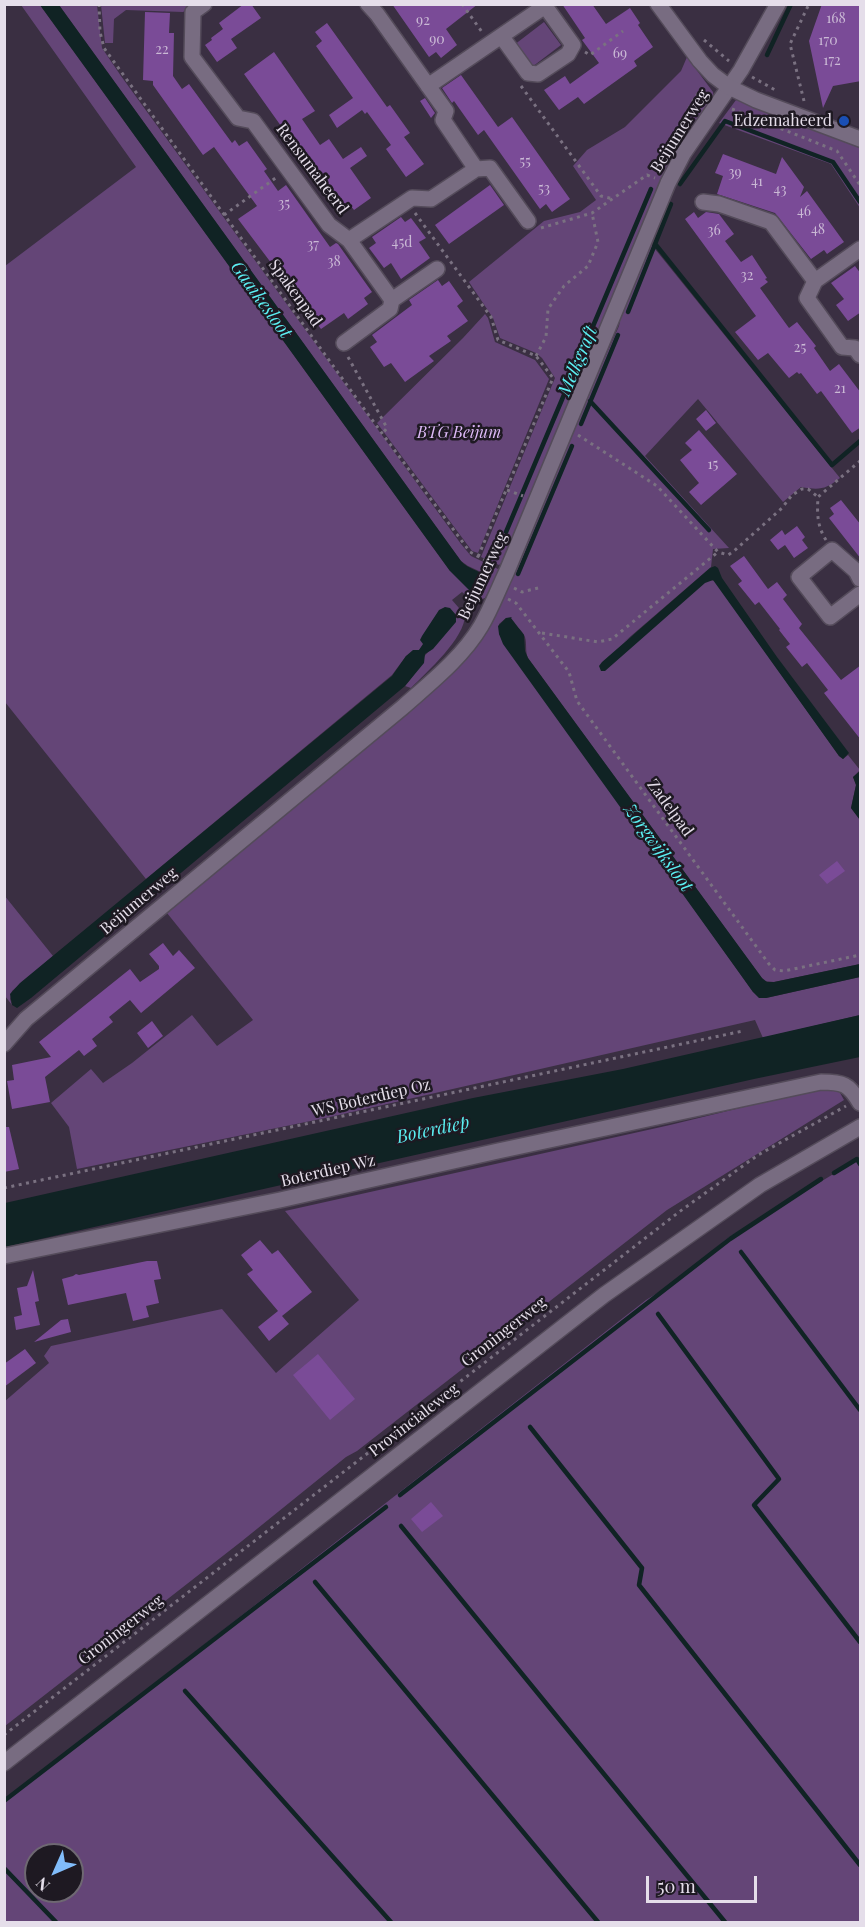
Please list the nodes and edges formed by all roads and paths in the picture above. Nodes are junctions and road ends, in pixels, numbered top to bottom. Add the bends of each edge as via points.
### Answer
1 (99, 4) edge
2 (204, 4) edge
3 (368, 4) edge
4 (462, 4) edge
5 (658, 4) edge
6 (778, 4) edge
7 (808, 4) edge
8 (546, 5) edge
9 (623, 31) dead end
10 (700, 37) dead end
11 (496, 40) junction
12 (573, 45) junction
13 (741, 70) junction
14 (518, 82) dead end
15 (428, 86) junction
16 (729, 87) junction
17 (778, 91) dead end
18 (796, 98) dead end
19 (718, 104) junction
20 (861, 139) edge
21 (288, 169) junction
22 (476, 169) junction
23 (668, 183) junction
24 (861, 185) edge
25 (613, 199) junction
26 (407, 201) junction
27 (703, 202) dead end
28 (592, 213) junction
29 (224, 215) junction
30 (528, 221) joint
31 (349, 240) junction
32 (861, 249) edge
33 (437, 269) dead end
34 (816, 281) junction
35 (392, 300) junction
36 (344, 342) joint
37 (861, 355) edge
38 (536, 356) junction
39 (566, 428) junction
40 (383, 433) junction
41 (861, 461) edge
42 (507, 490) junction
43 (516, 493) dead end
44 (818, 497) junction
45 (832, 550) junction
46 (718, 552) junction
47 (478, 557) junction
48 (861, 579) edge
49 (502, 582) junction
50 (542, 587) dead end
51 (860, 594) edge
52 (540, 633) junction
53 (861, 955) edge
54 (743, 1031) dead end
55 (4, 1044) edge
56 (859, 1101) edge
57 (861, 1126) edge
58 (4, 1188) edge
59 (4, 1256) edge
60 (4, 1736) edge
61 (4, 1763) edge

1 - 29 path, Spakenpad via 104,48
2 - 21 street, Rensumaheerd via 193,12 192,57 238,118 253,121
3 - 15 street
4 - 11 path
5 - 16 street via 700,61
6 - 13 street, Beijumerweg
7 - 18 path via 790,44 804,101
8 - 11 street
8 - 12 street
9 - 12 path via 590,55
10 - 13 path
11 - 12 street via 528,73 538,74 568,54
11 - 15 street
13 - 16 street, Beijumerweg
13 - 17 path
14 - 25 path via 601,196
15 - 22 street via 446,111 443,120
16 - 19 street, Beijumerweg
16 - 20 street
19 - 23 street, Beijumerweg
19 - 24 path via 837,151
21 - 29 path
21 - 31 street, Rensumaheerd via 329,225
22 - 26 street via 431,199
22 - 30 street via 490,168
23 - 25 path via 647,175
23 - 39 street, Beijumerweg
25 - 28 path
26 - 31 street
26 - 38 path via 491,317 498,340
27 - 34 street via 771,222
28 - 30 path via 534,230
28 - 38 path via 598,242 588,266 564,286 548,309 546,337
29 - 40 path, Spakenpad
31 - 35 street, Rensumaheerd
32 - 34 street
33 - 35 street
34 - 37 street via 807,298 843,346 855,348
35 - 36 street via 390,309
36 - 40 path via 341,345 387,428
38 - 42 path via 553,378
39 - 46 path via 657,486
39 - 49 street, Beijumerweg
40 - 47 path, Spakenpad via 470,552
41 - 44 path
42 - 43 path
42 - 47 path
44 - 45 path via 819,529
44 - 46 path via 802,489 734,551 728,555
45 - 48 street
45 - 51 street via 798,577 830,617
46 - 52 path via 612,639 598,642
47 - 49 path, Spakenpad
49 - 50 path via 522,591
49 - 52 path, Zadelpad
49 - 55 street, Beijumerweg via 475,634 433,681 26,1018
52 - 53 path, Zadelpad via 569,672 577,702 769,964 784,971
54 - 58 path, WS Boterdiep Oz
56 - 59 street, Boterdiep Wz via 848,1086 821,1082
56 - 60 path, Groningerweg via 758,1155 679,1212
57 - 61 street, Provincialeweg via 760,1185 604,1295

